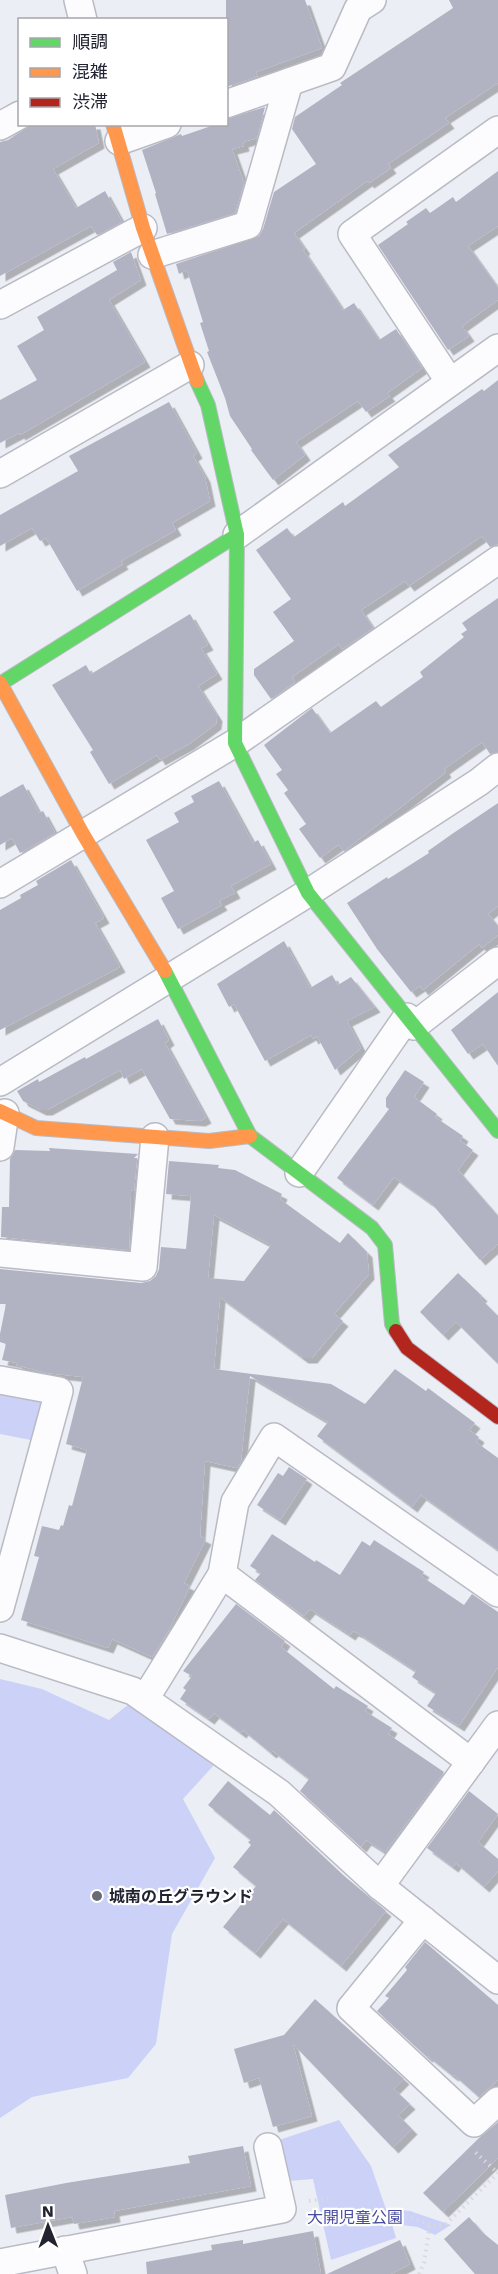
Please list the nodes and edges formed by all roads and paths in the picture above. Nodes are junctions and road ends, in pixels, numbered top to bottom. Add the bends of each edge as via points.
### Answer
1 (78, 0) edge
2 (372, 0) edge
3 (82, 18) edge
4 (289, 82) junction
5 (228, 103) edge
6 (18, 116) edge
7 (0, 126) edge
8 (156, 126) edge
9 (498, 130) edge
10 (116, 133) edge
11 (143, 228) junction
12 (152, 255) junction
13 (0, 305) edge
14 (498, 348) edge
15 (190, 365) junction
16 (450, 382) junction
17 (0, 474) edge
18 (237, 535) junction
19 (498, 560) edge
20 (0, 684) edge
21 (235, 743) junction
22 (498, 767) edge
23 (83, 834) junction
24 (0, 884) edge
25 (308, 893) junction
26 (498, 961) edge
27 (169, 977) junction
28 (411, 1021) junction
29 (0, 1082) edge
30 (2, 1112) edge
31 (498, 1131) edge
32 (250, 1136) junction
33 (155, 1137) junction
34 (0, 1147) edge
35 (298, 1173) junction
36 (0, 1253) edge
37 (0, 1380) edge
38 (498, 1417) edge
39 (222, 1574) junction
40 (498, 1593) edge
41 (0, 1608) edge
42 (0, 1648) edge
43 (145, 1699) junction
44 (498, 1725) edge
45 (471, 1762) junction
46 (380, 1886) junction
47 (423, 1920) junction
48 (498, 1980) edge
49 (498, 2102) edge
50 (474, 2123) junction
51 (268, 2147) dead end
52 (387, 2218) dead end
53 (430, 2225) junction
54 (69, 2262) edge
55 (0, 2263) edge
56 (419, 2274) edge

1 - 3 street
2 - 4 street via 358,9 332,67
4 - 5 street
4 - 12 street via 248,225
6 - 7 street
8 - 10 street
9 - 16 street via 352,234
10 - 11 street
11 - 12 street
11 - 13 street
12 - 15 street
14 - 16 street
15 - 17 street
15 - 18 street via 208,405
16 - 18 street
18 - 20 street
18 - 21 street
19 - 21 street
20 - 23 street
21 - 23 street
21 - 25 street
22 - 25 street
23 - 24 street
23 - 27 street
25 - 27 street
25 - 28 street
26 - 28 street
27 - 29 street
27 - 32 street
28 - 31 street
28 - 35 street
30 - 33 street via 36,1128
30 - 34 street
32 - 33 street via 209,1141
32 - 35 street
33 - 36 street via 143,1267
35 - 38 street via 372,1228 385,1245 392,1324 407,1348
37 - 41 street via 59,1391
39 - 40 street via 235,1502 274,1437
39 - 43 street
39 - 45 street
42 - 43 street via 133,1691
43 - 46 street via 279,1793
44 - 45 street
45 - 46 street
46 - 47 street
47 - 48 street
47 - 50 street via 351,2008
49 - 50 street
50 - 53 path via 474,2151 498,2173 446,2224
51 - 54 street via 282,2209
52 - 53 path via 411,2218
53 - 56 path
54 - 55 street

